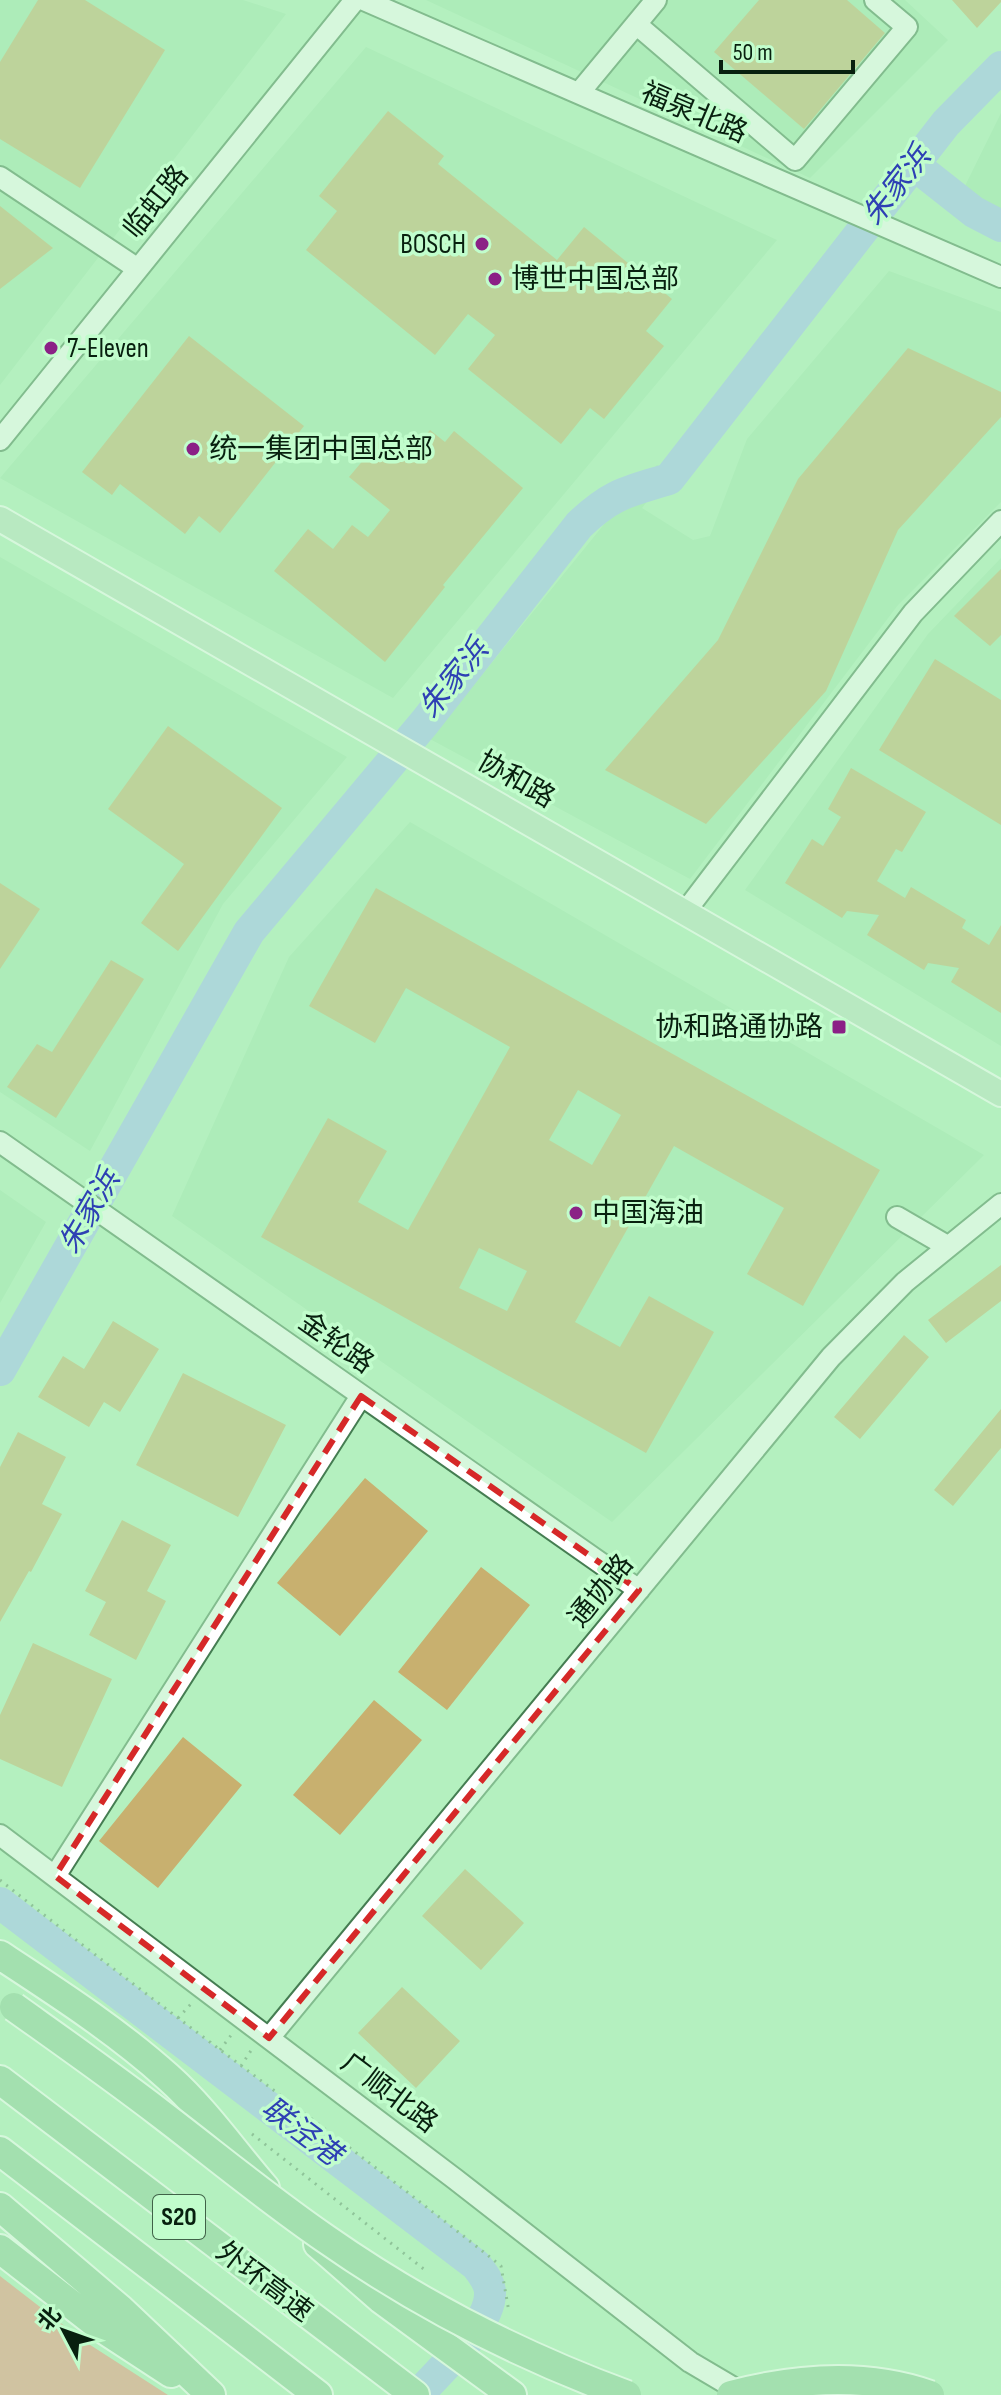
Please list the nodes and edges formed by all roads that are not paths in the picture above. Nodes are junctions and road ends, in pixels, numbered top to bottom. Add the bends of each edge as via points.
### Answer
1 (355, 0) edge
2 (364, 0) edge
3 (656, 0) edge
4 (875, 0) edge
5 (636, 24) junction
6 (579, 93) junction
7 (0, 177) edge
8 (138, 269) junction
9 (1001, 277) edge
10 (0, 440) edge
11 (0, 519) edge
12 (1001, 521) edge
13 (685, 912) junction
14 (1001, 1094) edge
15 (0, 1142) edge
16 (1001, 1204) edge
17 (897, 1217) dead end
18 (947, 1246) junction
19 (361, 1396) junction
20 (639, 1590) junction
21 (0, 1835) edge
22 (55, 1876) junction
23 (0, 1955) edge
24 (7, 2002) edge
25 (269, 2038) junction
26 (0, 2080) edge
27 (0, 2151) edge
28 (0, 2207) edge
29 (0, 2249) edge
30 (210, 2395) edge
31 (318, 2395) edge
32 (415, 2395) edge
33 (512, 2395) edge
34 (627, 2395) edge
35 (731, 2395) edge
36 (746, 2395) edge
37 (930, 2395) edge

1 - 8 street, 临虹路
2 - 6 street, 福泉北路
3 - 5 street
4 - 5 street via 907,27 795,160
5 - 6 street
6 - 9 street, 福泉北路
7 - 8 street
8 - 10 street, 临虹路
11 - 13 main road, 协和路
12 - 13 street via 913,613
13 - 14 main road, 协和路
15 - 19 street, 金轮路
16 - 18 street, 通协路
17 - 18 street
18 - 20 street, 通协路 via 831,1357
19 - 20 street, 金轮路
19 - 22 street
20 - 25 street, 通协路
21 - 22 street, 广顺北路
22 - 25 street, 广顺北路
23 - 33 highway via 168,2077 323,2249 421,2330
24 - 34 highway, bridge via 385,2278 505,2343
25 - 36 street, 广顺北路 via 690,2362
26 - 32 highway, 外环高速 / S20
27 - 31 highway, 外环高速 / S20
28 - 30 highway via 120,2309
29 - 30 highway via 99,2326
35 - 37 highway, bridge via 813,2380 865,2381

